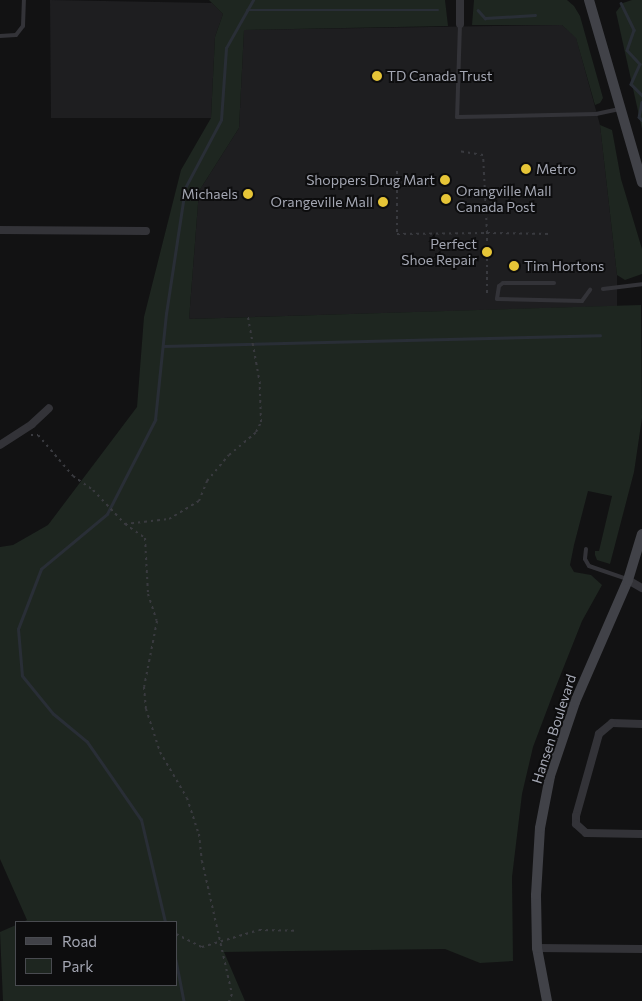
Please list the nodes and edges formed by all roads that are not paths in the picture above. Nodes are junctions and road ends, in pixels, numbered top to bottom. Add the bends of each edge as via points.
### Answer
1 (24, 0) edge
2 (460, 0) edge
3 (589, 0) edge
4 (460, 24) joint
5 (0, 36) edge
6 (621, 108) junction
7 (642, 182) edge
8 (0, 230) edge
9 (146, 231) dead end
10 (554, 283) dead end
11 (642, 284) edge
12 (603, 288) dead end
13 (590, 290) dead end
14 (49, 408) dead end
15 (0, 445) edge
16 (642, 534) edge
17 (586, 548) dead end
18 (628, 580) junction
19 (642, 588) edge
20 (642, 724) edge
21 (642, 834) edge
22 (537, 948) junction
23 (642, 949) edge
24 (545, 1001) edge

1 - 5 lane via 23,26 16,35
2 - 4 street
3 - 6 street
4 - 6 lane via 457,117 596,114
6 - 7 street
8 - 9 street
10 - 13 lane via 503,283 499,286 497,299 582,301
11 - 12 lane
14 - 15 street via 32,424
16 - 18 street, Hansen Boulevard
17 - 18 lane via 585,559 590,566
18 - 19 street
18 - 22 street, Hansen Boulevard via 574,702 550,776 540,828
20 - 21 street via 612,724 599,734 576,824 586,833
22 - 23 street
22 - 24 street, Hansen Boulevard

